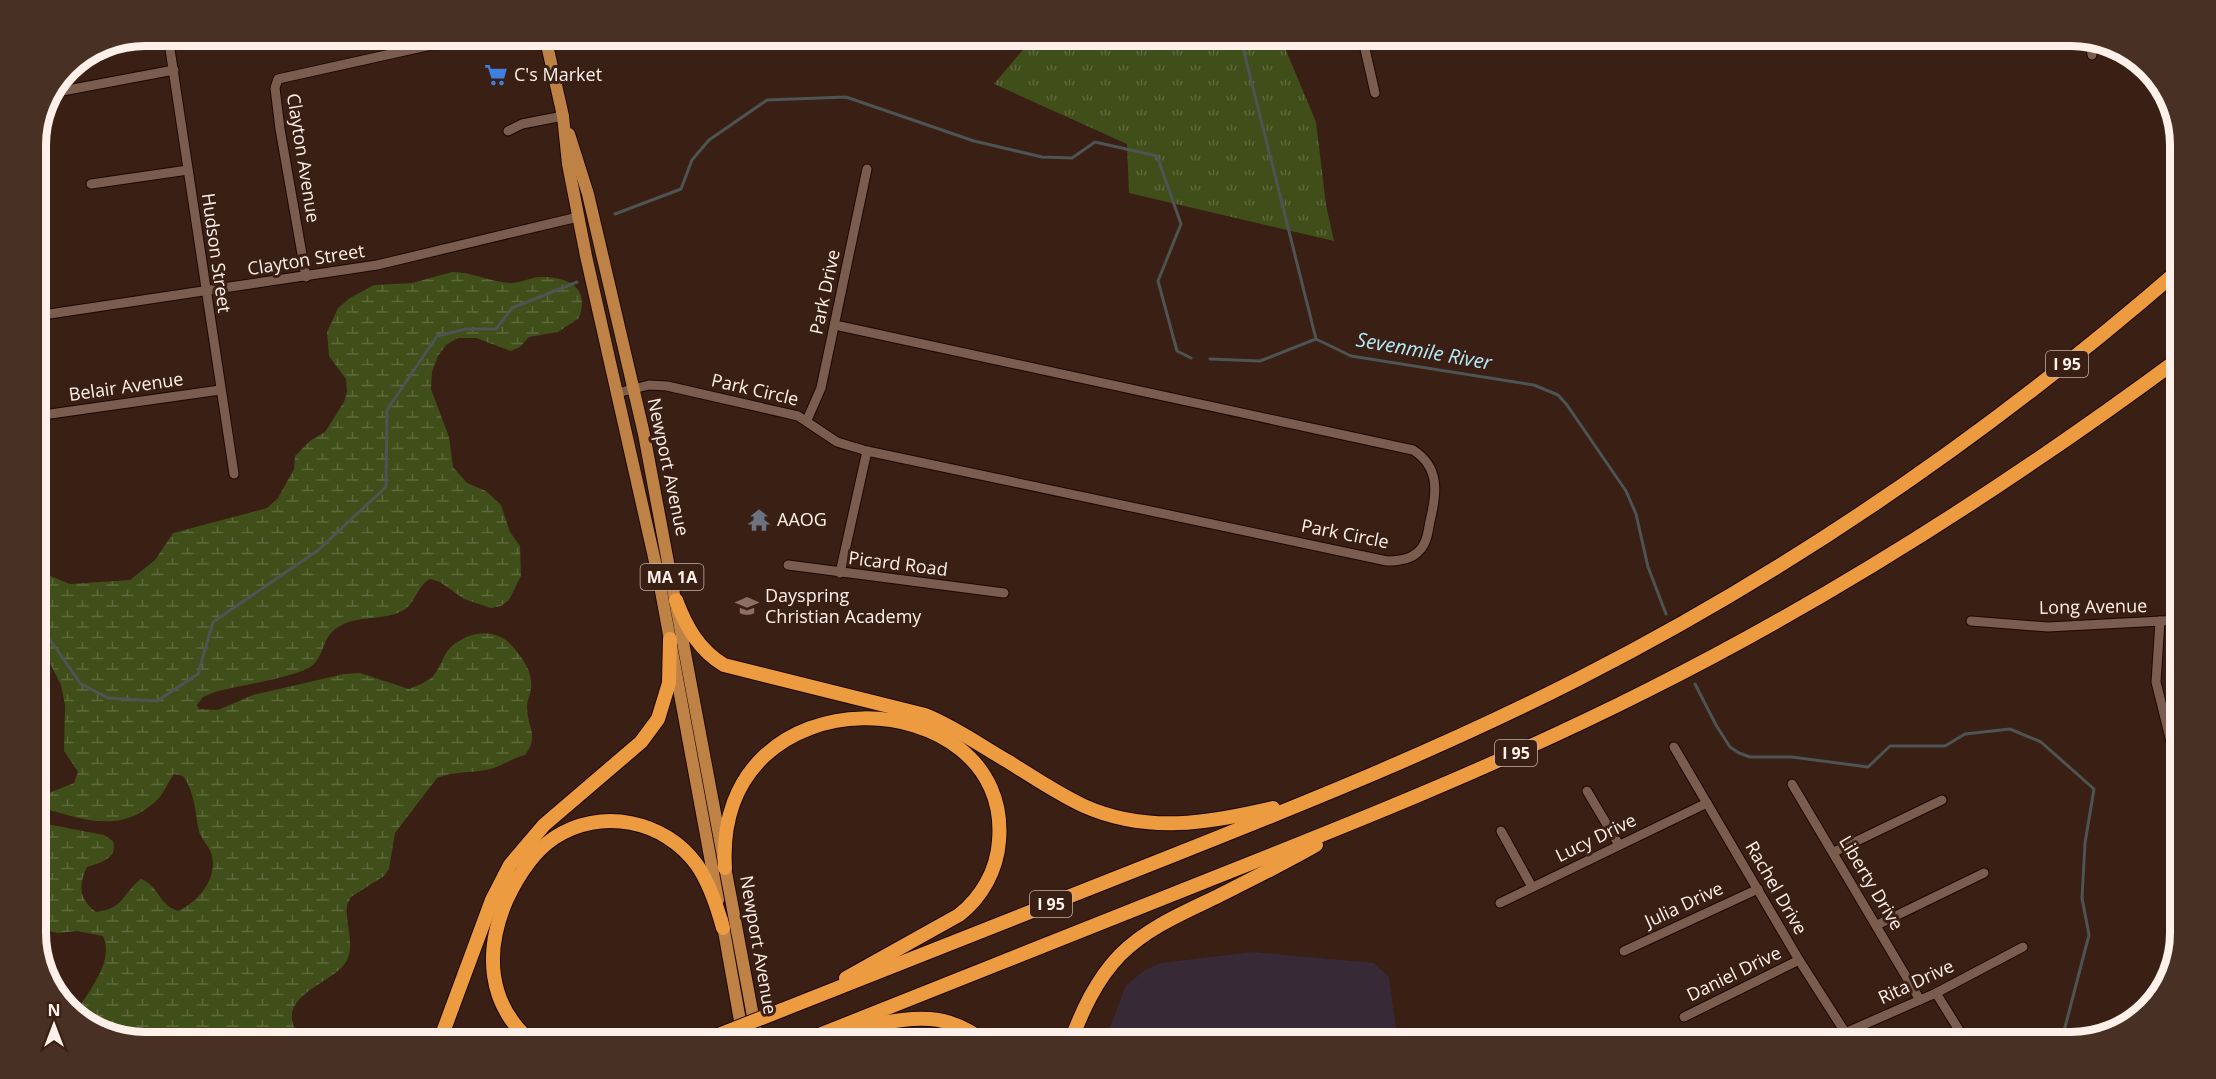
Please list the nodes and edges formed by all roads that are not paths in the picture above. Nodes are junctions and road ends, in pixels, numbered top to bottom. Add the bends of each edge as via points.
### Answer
1 (170, 46) edge
2 (427, 46) edge
3 (546, 46) edge
4 (1364, 46) edge
5 (2091, 48) edge
6 (2092, 55) dead end
7 (174, 70) junction
8 (62, 91) edge
9 (1375, 93) dead end
10 (563, 116) junction
11 (508, 131) dead end
12 (867, 169) dead end
13 (188, 170) junction
14 (91, 184) dead end
15 (578, 217) junction
16 (306, 277) junction
17 (2169, 278) edge
18 (205, 292) junction
19 (47, 314) edge
20 (835, 325) junction
21 (2169, 366) edge
22 (633, 389) junction
23 (220, 390) junction
24 (617, 393) junction
25 (47, 414) edge
26 (807, 420) junction
27 (867, 451) junction
28 (234, 474) dead end
29 (788, 565) dead end
30 (840, 573) junction
31 (1004, 593) dead end
32 (676, 600) junction
33 (1971, 621) dead end
34 (2160, 621) junction
35 (2170, 621) edge
36 (670, 639) junction
37 (2170, 737) edge
38 (1674, 747) dead end
39 (1792, 784) dead end
40 (1587, 791) dead end
41 (1319, 797) junction
42 (1942, 800) dead end
43 (1707, 803) junction
44 (1356, 822) junction
45 (1501, 831) dead end
46 (1619, 845) junction
47 (1834, 852) junction
48 (725, 868) junction
49 (1984, 873) dead end
50 (1532, 887) junction
51 (1758, 889) junction
52 (1500, 903) dead end
53 (1877, 925) junction
54 (723, 928) junction
55 (2023, 947) dead end
56 (1624, 951) dead end
57 (1799, 960) junction
58 (1936, 993) junction
59 (811, 999) junction
60 (1920, 1000) junction
61 (1684, 1017) dead end
62 (442, 1032) edge
63 (522, 1032) edge
64 (727, 1032) edge
65 (742, 1032) edge
66 (756, 1032) edge
67 (827, 1032) edge
68 (831, 1032) edge
69 (968, 1032) edge
70 (1075, 1032) edge
71 (1844, 1032) edge
72 (1847, 1032) edge
73 (1960, 1032) edge

1 - 7 street, Hudson Street
2 - 16 street, Clayton Avenue via 278,79 275,88 280,129
3 - 10 main road, Newport Avenue / MA 1A
4 - 9 street
5 - 6 street
7 - 8 street
7 - 13 street, Hudson Street
10 - 11 street via 522,124
10 - 15 main road, Newport Avenue / MA 1A
10 - 22 main road, Newport Avenue / MA 1A via 588,194
12 - 20 street, Park Drive
13 - 14 street
13 - 18 street, Hudson Street
15 - 16 street, Clayton Street via 394,262
15 - 24 main road, Newport Avenue / MA 1A
16 - 18 street, Clayton Street
17 - 41 highway, I 95 via 2002,413 1876,503 1765,574 1552,692 1451,741
18 - 19 street, Clayton Street
18 - 23 street, Hudson Street
20 - 26 street, Park Drive via 821,388
20 - 27 street, Park Circle via 1413,450 1431,468 1436,482 1435,501 1419,551 1401,561 1387,561
21 - 44 highway, I 95 via 1962,510 1764,628 1558,734
22 - 24 street, Park Circle
22 - 26 street, Park Circle via 667,386
22 - 32 main road, Newport Avenue / MA 1A
23 - 25 street, Belair Avenue
23 - 28 street, Hudson Street
24 - 36 main road, Newport Avenue / MA 1A
26 - 27 street, Park Circle via 837,442
27 - 30 street
29 - 30 street, Picard Road
30 - 31 street, Picard Road
32 - 41 highway via 693,637 724,665 925,715 1069,798 1103,813 1149,823 1188,824 1232,818
32 - 48 main road, Newport Avenue / MA 1A
33 - 34 street, Long Avenue via 2048,627
34 - 35 street, Long Avenue
34 - 37 street via 2156,682
36 - 54 main road, Newport Avenue / MA 1A
36 - 62 highway via 669,683 658,719 641,742 544,825 510,865 492,900
38 - 43 street, Rachel Drive
39 - 47 street, Liberty Drive
40 - 46 street
41 - 59 highway, I 95
42 - 47 street
43 - 46 street, Lucy Drive
43 - 51 street, Rachel Drive
44 - 67 highway, I 95
44 - 70 highway via 1285,863 1175,916 1135,941 1096,986
45 - 50 street
46 - 50 street, Lucy Drive
47 - 53 street, Liberty Drive
48 - 59 highway via 728,816 744,777 774,748 816,726 861,717 907,723 951,743 984,776 996,804 999,836 996,861 981,892 953,919
48 - 66 main road, Newport Avenue / MA 1A
49 - 53 street
50 - 52 street, Lucy Drive
51 - 56 street, Julia Drive
51 - 57 street, Rachel Drive
53 - 60 street, Liberty Drive
54 - 63 highway via 698,867 663,834 614,821 583,825 561,834 534,856 518,878 503,910 492,950 492,973 500,1002
54 - 65 main road, Newport Avenue / MA 1A
55 - 58 street, Rita Drive
57 - 61 street, Daniel Drive
57 - 71 street, Rachel Drive
58 - 60 street, Rita Drive
58 - 73 street
59 - 64 highway, I 95, bridge
60 - 72 street, Rita Drive
68 - 69 highway via 922,1018 955,1024

